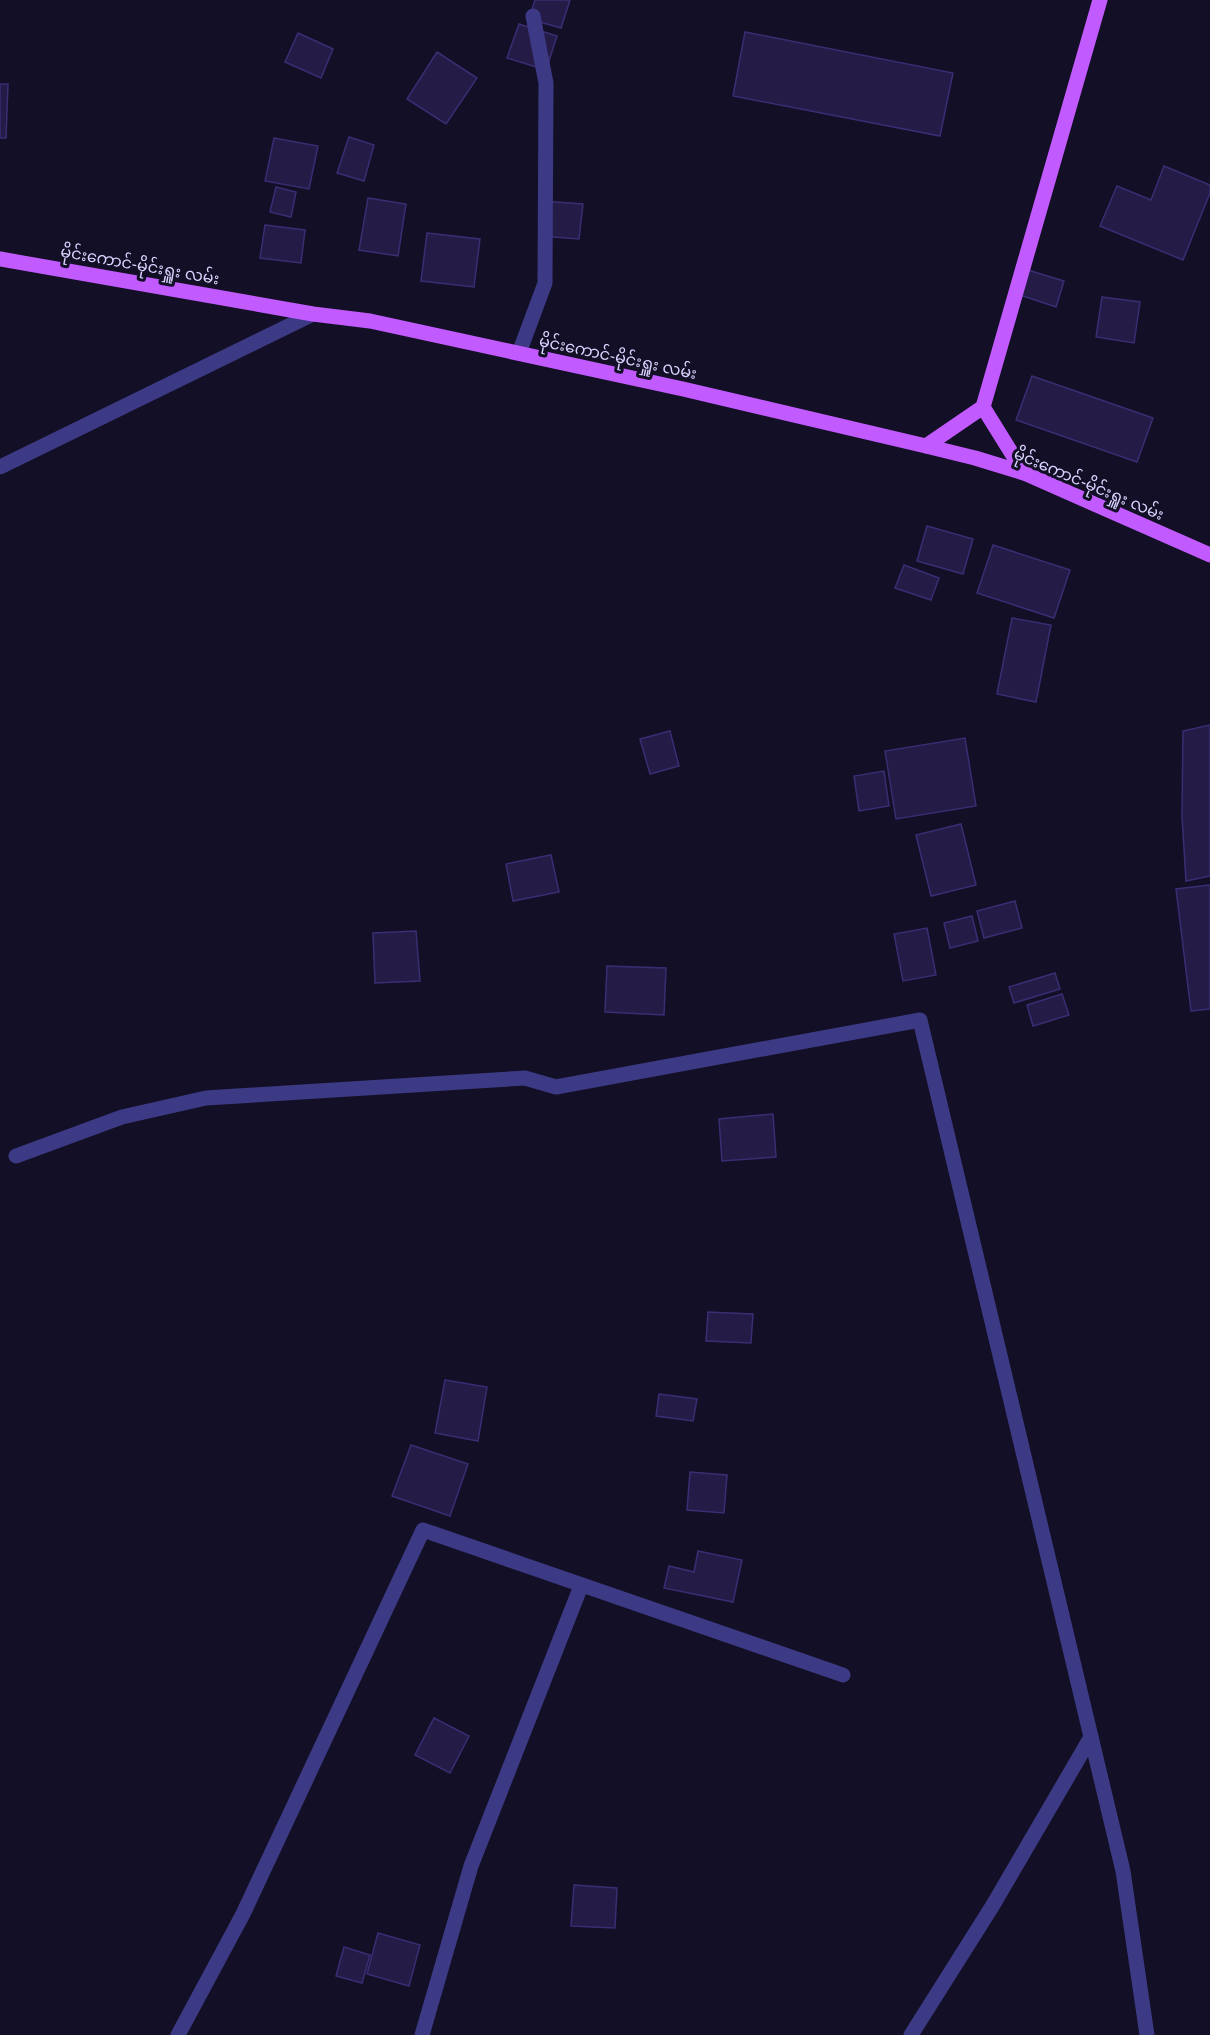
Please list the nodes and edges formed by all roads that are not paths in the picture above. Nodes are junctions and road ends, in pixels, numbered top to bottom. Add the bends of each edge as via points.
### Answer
1 (1100, 0) edge
2 (533, 16) dead end
3 (0, 259) edge
4 (313, 314) junction
5 (519, 353) junction
6 (983, 407) junction
7 (926, 446) junction
8 (0, 467) edge
9 (1024, 473) junction
10 (1210, 555) edge
11 (16, 1156) dead end
12 (581, 1586) junction
13 (843, 1675) dead end
14 (1091, 1737) junction
15 (177, 2035) edge
16 (422, 2035) edge
17 (911, 2035) edge
18 (1147, 2035) edge

1 - 6 main road
2 - 5 street via 546,83 545,283
3 - 4 main road, မိုင်းကောင်-မိုင်းရှူး လမ်း
4 - 5 main road, မိုင်းကောင်-မိုင်းရှူး လမ်း via 370,321
4 - 8 street
5 - 7 main road, မိုင်းကောင်-မိုင်းရှူး လမ်း
6 - 7 main road
6 - 9 main road
7 - 9 main road, မိုင်းကောင်-မိုင်းရှူး လမ်း
9 - 10 main road, မိုင်းကောင်-မိုင်းရှူး လမ်း
11 - 14 street via 122,1117 206,1098 525,1078 556,1087 920,1020
12 - 13 street
12 - 15 street via 423,1530 243,1914
12 - 16 street via 471,1866
14 - 17 street
14 - 18 street via 1124,1871

